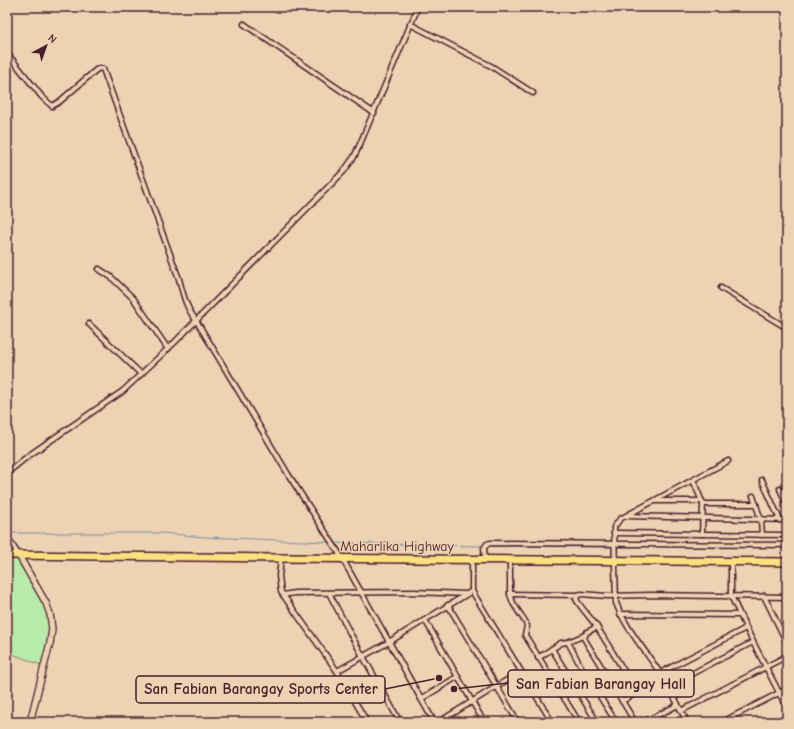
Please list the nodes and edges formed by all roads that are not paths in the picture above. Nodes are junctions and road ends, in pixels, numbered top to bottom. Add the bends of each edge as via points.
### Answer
1 (418, 7) edge
2 (244, 24) dead end
3 (410, 24) junction
4 (7, 53) edge
5 (533, 93) dead end
6 (374, 113) junction
7 (99, 268) dead end
8 (722, 288) dead end
9 (196, 320) junction
10 (89, 324) dead end
11 (787, 328) edge
12 (168, 349) junction
13 (141, 374) junction
14 (728, 461) dead end
15 (7, 473) edge
16 (693, 480) junction
17 (762, 480) dead end
18 (780, 489) dead end
19 (753, 496) dead end
20 (655, 500) junction
21 (702, 503) junction
22 (756, 504) junction
23 (787, 505) edge
24 (626, 516) junction
25 (702, 519) junction
26 (761, 520) junction
27 (780, 520) junction
28 (787, 520) edge
29 (614, 533) junction
30 (702, 534) junction
31 (762, 535) junction
32 (787, 535) edge
33 (7, 536) edge
34 (614, 544) junction
35 (787, 545) edge
36 (18, 554) junction
37 (7, 555) edge
38 (280, 558) junction
39 (342, 558) junction
40 (472, 559) junction
41 (485, 559) junction
42 (510, 559) junction
43 (615, 560) junction
44 (731, 561) junction
45 (787, 562) edge
46 (472, 591) junction
47 (329, 593) junction
48 (362, 593) junction
49 (465, 594) junction
50 (510, 594) junction
51 (283, 595) junction
52 (578, 595) junction
53 (614, 596) junction
54 (731, 596) junction
55 (764, 596) junction
56 (787, 597) edge
57 (448, 605) junction
58 (620, 614) junction
59 (740, 615) junction
60 (425, 620) junction
61 (597, 627) junction
62 (746, 628) junction
63 (585, 635) junction
64 (389, 642) junction
65 (568, 642) junction
66 (753, 642) junction
67 (787, 643) edge
68 (552, 649) junction
69 (363, 656) junction
70 (787, 656) edge
71 (538, 658) junction
72 (766, 666) junction
73 (337, 671) junction
74 (520, 672) junction
75 (660, 673) junction
76 (457, 677) junction
77 (663, 678) junction
78 (668, 686) junction
79 (496, 687) junction
80 (787, 688) edge
81 (637, 692) junction
82 (779, 692) junction
83 (421, 699) junction
84 (471, 701) junction
85 (622, 701) junction
86 (678, 706) junction
87 (787, 708) edge
88 (681, 711) junction
89 (449, 716) junction
90 (30, 722) edge
91 (367, 722) edge
92 (400, 722) edge
93 (434, 722) edge
94 (439, 722) edge
95 (452, 722) edge
96 (484, 722) edge
97 (518, 722) edge
98 (552, 722) edge
99 (578, 722) edge
100 (597, 722) edge
101 (616, 722) edge
102 (635, 722) edge
103 (644, 722) edge
104 (687, 722) edge
105 (722, 722) edge

1 - 3 street
2 - 6 street
3 - 5 street via 491,66
3 - 6 street
4 - 9 street via 52,106 96,70 103,70 184,299 189,312
6 - 9 street via 354,157 344,171
7 - 12 street via 133,298
8 - 11 street
9 - 12 street
9 - 39 street via 288,474
10 - 13 street
12 - 13 street
13 - 15 street via 122,391
14 - 16 street
16 - 20 street
16 - 21 street
17 - 27 street
18 - 23 street
19 - 22 street
20 - 21 street
20 - 24 street
21 - 22 street
21 - 25 street
22 - 26 street
24 - 25 street
24 - 29 street via 615,523
25 - 26 street
25 - 30 street
26 - 27 street
26 - 31 street
27 - 28 street
29 - 30 street
29 - 34 street
30 - 31 street
31 - 32 street
33 - 36 street
34 - 35 street
34 - 41 street via 490,543 485,546
34 - 43 street
36 - 37 highway, Maharlika Highway
36 - 38 highway, Maharlika Highway
36 - 90 street via 46,603 52,629
38 - 39 highway, Maharlika Highway
38 - 51 street via 280,587
39 - 40 highway, Maharlika Highway
39 - 48 street
40 - 41 highway, Maharlika Highway
40 - 46 street
41 - 42 highway, Maharlika Highway
42 - 43 highway, Maharlika Highway
42 - 50 street
43 - 44 highway, Maharlika Highway
43 - 53 street
44 - 45 highway, Maharlika Highway
44 - 54 street
46 - 49 street
46 - 74 street
47 - 48 street
47 - 51 street
47 - 69 street
48 - 49 street
48 - 64 street
49 - 57 street
50 - 52 street
50 - 71 street via 525,620 525,635
51 - 73 street
52 - 53 street
52 - 61 street via 577,602
53 - 54 street
53 - 58 street
54 - 55 street
54 - 59 street
55 - 56 street
55 - 67 street
57 - 60 street
57 - 79 street
58 - 59 street
58 - 75 street
59 - 62 street
60 - 64 street
60 - 76 street
61 - 63 street
61 - 81 street
62 - 66 street
62 - 75 street
63 - 65 street
63 - 85 street via 585,640
64 - 69 street
64 - 83 street
65 - 68 street
65 - 101 street
66 - 72 street
66 - 78 street
68 - 71 street
68 - 100 street
69 - 73 street
69 - 92 street
70 - 72 street
71 - 99 street
72 - 82 street
72 - 88 street
73 - 91 street
74 - 79 street
74 - 98 street
75 - 77 street
76 - 83 street
76 - 84 street
77 - 78 street
77 - 81 street
78 - 86 street
79 - 84 street
79 - 97 street
80 - 82 street
81 - 85 street
82 - 87 street
82 - 105 street
83 - 93 street
84 - 89 street
84 - 96 street
85 - 102 street
86 - 88 street
86 - 103 street
88 - 104 street
89 - 94 street
89 - 95 street

